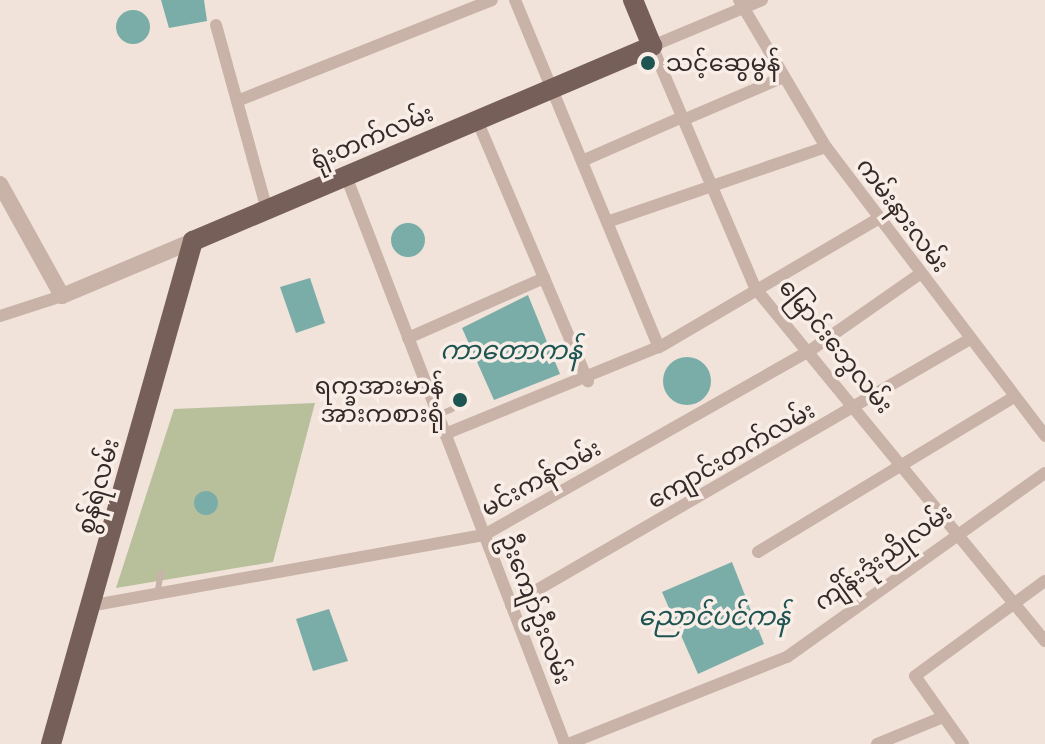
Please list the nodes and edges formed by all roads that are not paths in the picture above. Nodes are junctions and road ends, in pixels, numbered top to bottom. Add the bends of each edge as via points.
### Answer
1 (492, 0) edge
2 (515, 0) edge
3 (633, 0) edge
4 (762, 0) edge
5 (741, 4) edge
6 (216, 25) dead end
7 (652, 46) junction
8 (784, 77) junction
9 (552, 89) junction
10 (237, 101) junction
11 (683, 118) junction
12 (477, 120) junction
13 (826, 147) junction
14 (582, 161) junction
15 (346, 176) junction
16 (0, 184) edge
17 (710, 184) junction
18 (267, 210) junction
19 (878, 219) junction
20 (607, 222) junction
21 (193, 241) junction
22 (920, 274) junction
23 (544, 278) junction
24 (755, 288) junction
25 (62, 296) junction
26 (0, 316) edge
27 (408, 338) junction
28 (970, 339) junction
29 (659, 347) junction
30 (808, 352) junction
31 (441, 381) dead end
32 (588, 381) junction
33 (427, 387) junction
34 (1014, 397) junction
35 (452, 409) dead end
36 (855, 409) junction
37 (438, 415) junction
38 (445, 434) junction
39 (1045, 436) edge
40 (901, 466) junction
41 (1045, 473) edge
42 (954, 531) junction
43 (484, 535) junction
44 (758, 552) dead end
45 (161, 573) dead end
46 (1045, 581) edge
47 (157, 595) junction
48 (1013, 603) junction
49 (511, 605) junction
50 (89, 606) junction
51 (1045, 641) edge
52 (943, 717) junction
53 (48, 743) edge
54 (566, 744) edge
55 (877, 744) edge
56 (963, 744) edge

1 - 10 street
2 - 9 street
3 - 7 main road, မြောင်းဘွေလမ်း
4 - 5 street, ရုံးတက်လမ်း
5 - 7 street, ရုံးတက်လမ်း
5 - 8 street, ကမ်းနားလမ်း
6 - 10 street
7 - 9 main road, ရုံးတက်လမ်း
7 - 11 street, မြောင်းဘွေလမ်း
8 - 11 street
8 - 13 street, ကမ်းနားလမ်း
9 - 12 main road, ရုံးတက်လမ်း
9 - 14 street
10 - 18 street
11 - 14 street
11 - 17 street, မြောင်းဘွေလမ်း
12 - 15 main road, ရုံးတက်လမ်း
12 - 23 street
13 - 17 street
13 - 19 street, ကမ်းနားလမ်း
14 - 20 street
15 - 18 main road, ရုံးတက်လမ်း
15 - 27 street, ဦးကျော်ဦးလမ်း
16 - 25 street
17 - 20 street
17 - 24 street, မြောင်းဘွေလမ်း
18 - 21 main road, ရုံးတက်လမ်း
19 - 22 street, ကမ်းနားလမ်း
19 - 24 street
20 - 29 street
21 - 25 street, ရုံးတက်လမ်း
21 - 50 main road, စွန်ရဲလမ်း
22 - 28 street, ကမ်းနားလမ်း
22 - 30 street, မင်းကန်လမ်း
23 - 27 street
23 - 32 street
24 - 29 street
24 - 30 street, မြောင်းဘွေလမ်း
25 - 26 street, ရုံးတက်လမ်း
27 - 33 street, ဦးကျော်ဦးလမ်း
28 - 34 street, ကမ်းနားလမ်း
28 - 36 street, ကျောင်းတက်လမ်း
29 - 32 street
30 - 36 street, မြောင်းဘွေလမ်း
30 - 43 street, မင်းကန်လမ်း
31 - 33 lane
32 - 38 street
33 - 37 street, ဦးကျော်ဦးလမ်း
34 - 39 street, ကမ်းနားလမ်း
34 - 40 street
35 - 37 lane
36 - 40 street, မြောင်းဘွေလမ်း
36 - 49 street, ကျောင်းတက်လမ်း
37 - 38 street, ဦးကျော်ဦးလမ်း
38 - 43 street, ဦးကျော်ဦးလမ်း
40 - 42 street, မြောင်းဘွေလမ်း
40 - 44 street
41 - 42 street, ကျိန်းဒုံးညိုလမ်း
42 - 48 street, မြောင်းဘွေလမ်း
42 - 54 street, ကျိန်းဒုံးညိုလမ်း via 787,657
43 - 47 street, မင်းကန်လမ်း
43 - 49 street, ဦးကျော်ဦးလမ်း
45 - 47 lane
46 - 48 street
47 - 50 street, မင်းကန်လမ်း
48 - 51 street, မြောင်းဘွေလမ်း
48 - 52 street via 915,676
49 - 54 street, ဦးကျော်ဦးလမ်း
50 - 53 main road, စွန်ရဲလမ်း
52 - 55 street
52 - 56 street

